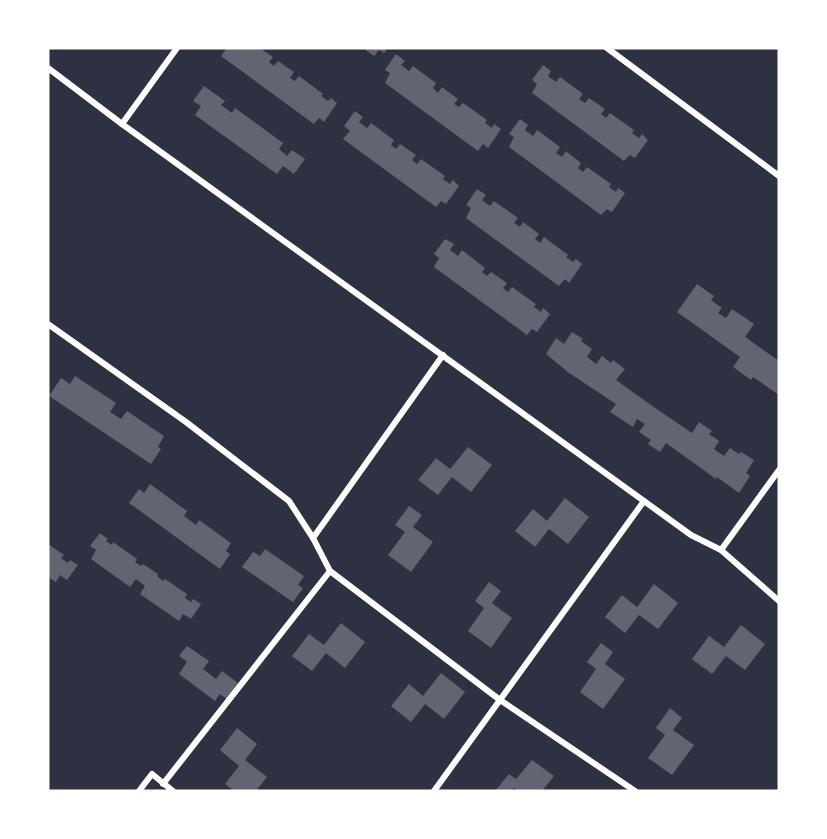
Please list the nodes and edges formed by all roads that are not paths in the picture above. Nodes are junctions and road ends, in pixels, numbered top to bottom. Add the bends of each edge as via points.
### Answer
1 (177, 48) edge
2 (606, 48) edge
3 (48, 68) edge
4 (122, 124) junction
5 (779, 176) edge
6 (48, 324) edge
7 (443, 355) junction
8 (779, 470) edge
9 (644, 501) junction
10 (313, 538) junction
11 (721, 550) junction
12 (330, 571) junction
13 (779, 601) edge
14 (500, 700) junction
15 (163, 784) junction
16 (139, 791) edge
17 (173, 791) edge
18 (434, 791) edge
19 (635, 791) edge

1 - 4 street
2 - 5 street
3 - 4 street
4 - 7 street
6 - 10 street via 289,501
7 - 9 street
7 - 10 street
8 - 11 street
9 - 11 street via 691,535
9 - 14 street
10 - 12 street
11 - 13 street
12 - 14 street
12 - 15 street
14 - 18 street
14 - 19 street
15 - 16 street via 152,774
15 - 17 street

